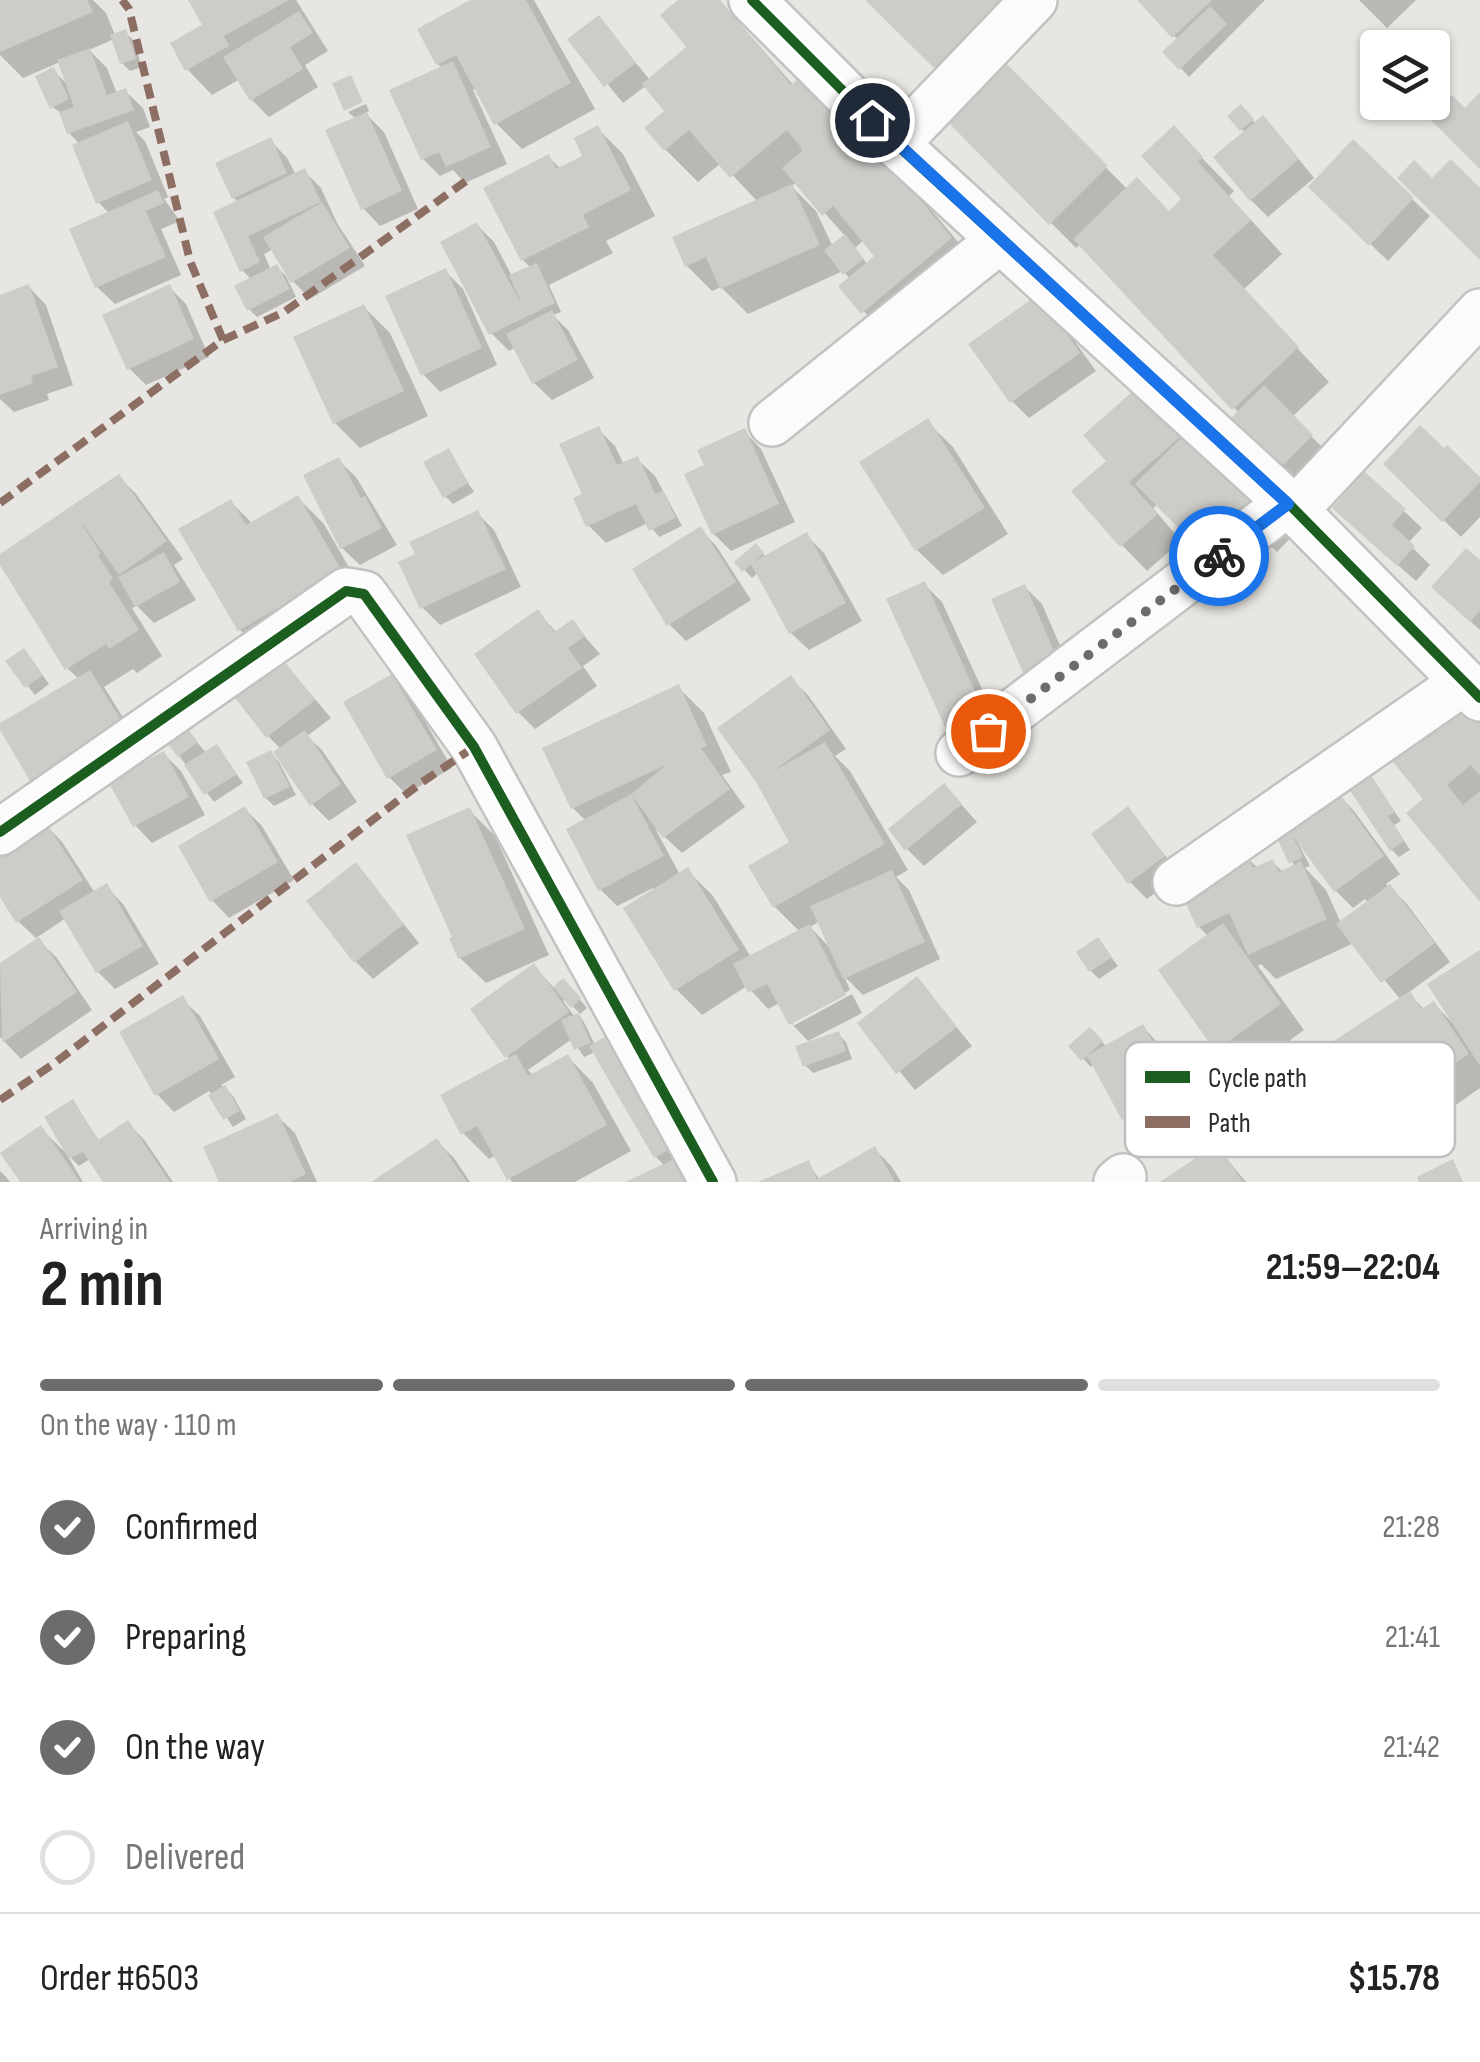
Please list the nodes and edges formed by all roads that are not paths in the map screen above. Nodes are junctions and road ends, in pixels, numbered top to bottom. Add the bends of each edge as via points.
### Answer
1 (752, 0) edge
2 (1034, 0) edge
3 (896, 144) junction
4 (1000, 240) junction
5 (1480, 312) edge
6 (772, 422) dead end
7 (1291, 507) junction
8 (1472, 690) edge
9 (958, 754) dead end
10 (0, 832) edge
11 (1176, 882) dead end
12 (713, 1182) edge

1 - 3 street
2 - 3 street
3 - 4 street
4 - 6 street
4 - 7 street
5 - 7 street
7 - 8 street
7 - 9 street
8 - 11 street
10 - 12 street via 346,591 364,594 474,747

